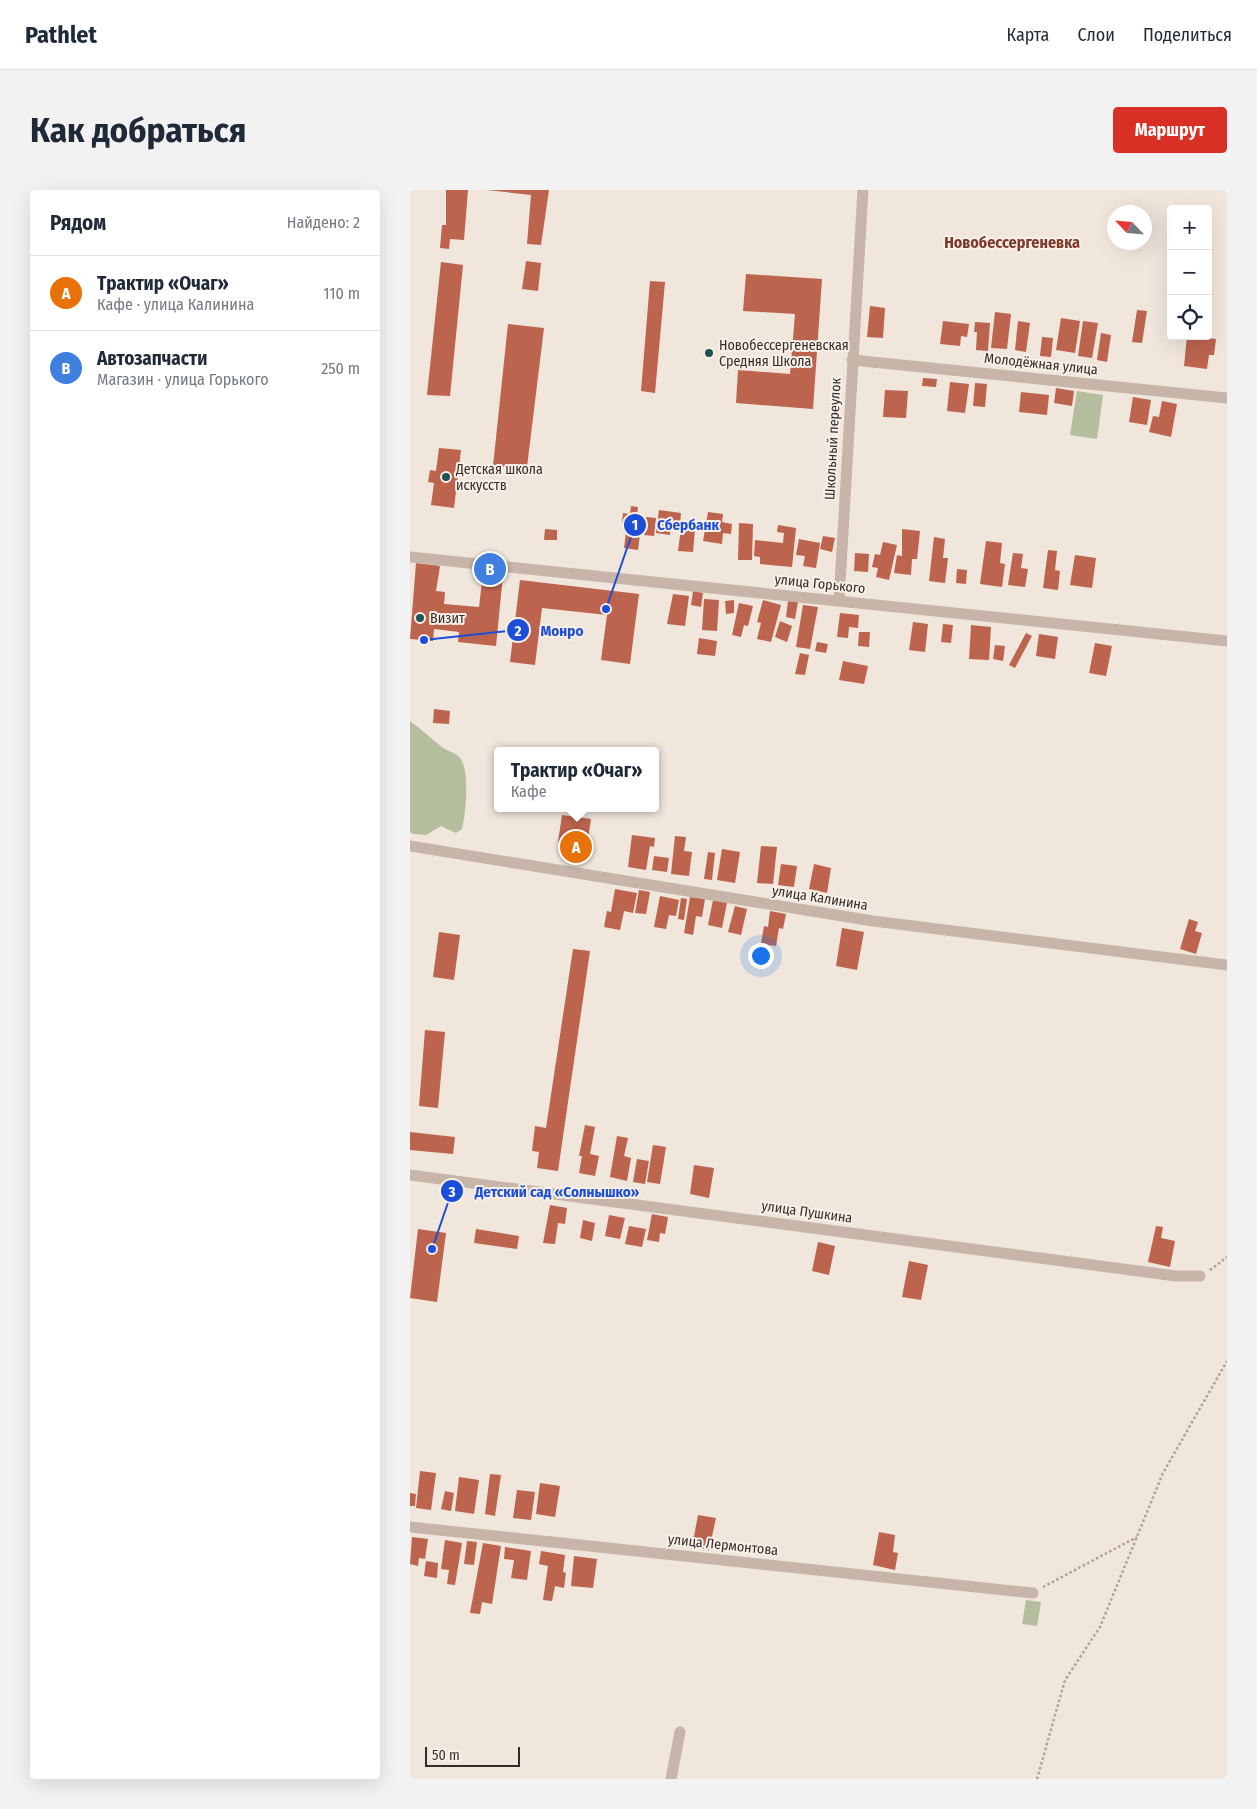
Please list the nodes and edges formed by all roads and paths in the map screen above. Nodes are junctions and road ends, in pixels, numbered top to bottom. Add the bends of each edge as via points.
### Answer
1 (863, 190) edge
2 (852, 360) junction
3 (1227, 398) edge
4 (410, 557) edge
5 (839, 601) junction
6 (1227, 640) edge
7 (410, 846) edge
8 (1227, 965) edge
9 (410, 1175) edge
10 (1227, 1257) edge
11 (1200, 1276) joint
12 (1227, 1361) edge
13 (410, 1527) edge
14 (1137, 1538) junction
15 (1033, 1593) joint
16 (680, 1732) dead end
17 (671, 1779) edge
18 (1037, 1779) edge

1 - 2 street, Школьный переулок
2 - 3 street, Молодёжная улица
2 - 5 street, Школьный переулок
4 - 5 street, улица Горького
5 - 6 street, улица Горького
7 - 8 street, улица Калинина via 873,921
9 - 11 street, улица Пушкина via 1176,1276
10 - 11 path
12 - 14 path via 1163,1473
13 - 15 street, улица Лермонтова
14 - 15 path
14 - 18 path via 1100,1627 1065,1680
16 - 17 street

